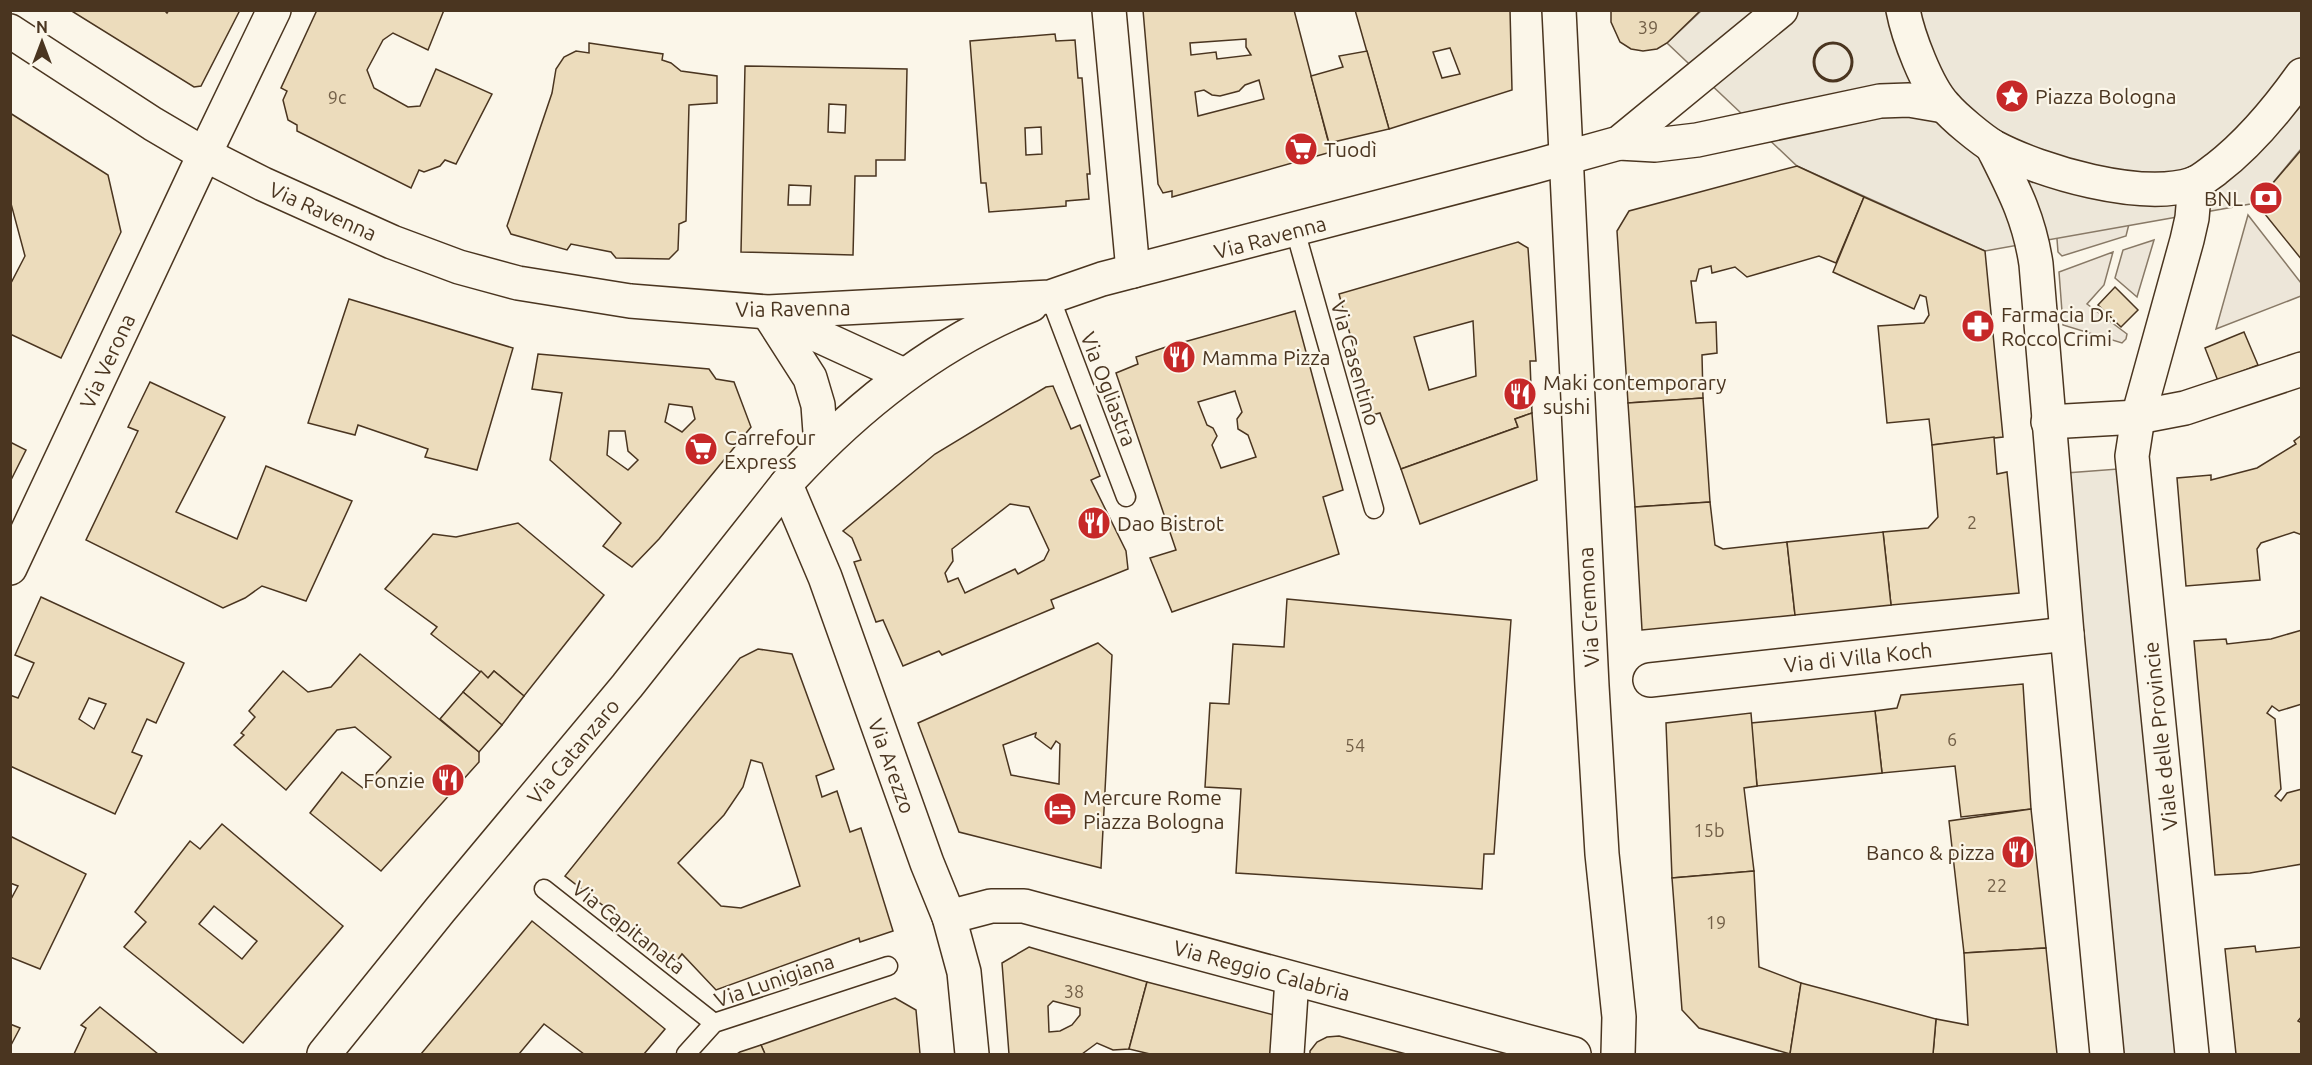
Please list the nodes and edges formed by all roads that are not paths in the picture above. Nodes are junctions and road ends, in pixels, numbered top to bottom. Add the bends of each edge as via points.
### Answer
1 (274, 10) edge
2 (1109, 10) edge
3 (1558, 10) edge
4 (1780, 10) edge
5 (1903, 10) edge
6 (10, 31) edge
7 (2301, 75) edge
8 (1944, 106) junction
9 (1619, 143) junction
10 (1992, 146) junction
11 (204, 154) junction
12 (1566, 158) junction
13 (2195, 183) junction
14 (1295, 230) junction
15 (1132, 271) junction
16 (1050, 297) junction
17 (768, 312) junction
18 (2301, 369) edge
19 (904, 375) junction
20 (2138, 417) junction
21 (2048, 422) junction
22 (821, 446) junction
23 (786, 485) junction
24 (1126, 497) dead end
25 (1374, 509) dead end
26 (10, 568) edge
27 (2067, 634) junction
28 (1650, 680) dead end
29 (544, 889) dead end
30 (949, 917) junction
31 (888, 966) dead end
32 (1292, 979) junction
33 (714, 1023) junction
34 (324, 1054) edge
35 (686, 1054) edge
36 (972, 1054) edge
37 (1287, 1054) edge
38 (1574, 1054) edge
39 (1618, 1054) edge
40 (2107, 1054) edge
41 (2192, 1054) edge

1 - 11 street, Via Verona
2 - 15 street
3 - 12 street, Via Cremona
4 - 9 street
5 - 8 street via 1918,57
6 - 11 street, Via Ravenna
7 - 13 street via 2240,150
8 - 9 street via 1909,100 1880,101 1697,140 1655,145
8 - 10 street
9 - 12 street, Via Ravenna
10 - 13 street via 2065,174 2136,189
10 - 21 street via 2025,213 2032,240
11 - 17 street, Via Ravenna via 300,203 392,242 489,276 602,297
11 - 26 street, Via Verona
12 - 14 street, Via Ravenna
12 - 39 street, Via Cremona via 1592,686 1602,854 1619,1017
13 - 20 street, Viale delle Provincie via 2187,240
14 - 15 street, Via Ravenna
14 - 25 lane, Via Casentino
15 - 16 street, Via Ravenna
16 - 17 street, Via Ravenna
16 - 19 street, Via Catanzaro via 974,332
16 - 24 lane, Via Ogliastra
17 - 19 street
17 - 22 street via 810,378 818,405
18 - 20 street via 2185,408
19 - 22 street, Via Catanzaro
20 - 21 street
20 - 41 street, Viale delle Provincie via 2132,456
21 - 27 street
22 - 23 street, Via Catanzaro
23 - 30 street, Via Arezzo via 825,577
23 - 34 street, Via Catanzaro via 627,686
27 - 28 street, Via di Villa Koch
27 - 40 street
29 - 33 lane, Via Capitanata
30 - 32 street, Via Reggio Calabria via 991,906 1024,906
30 - 36 street, Via Arezzo via 964,972
31 - 33 lane, Via Lunigiana
32 - 37 street
32 - 38 street, Via Reggio Calabria
33 - 35 lane, Via Lunigiana

